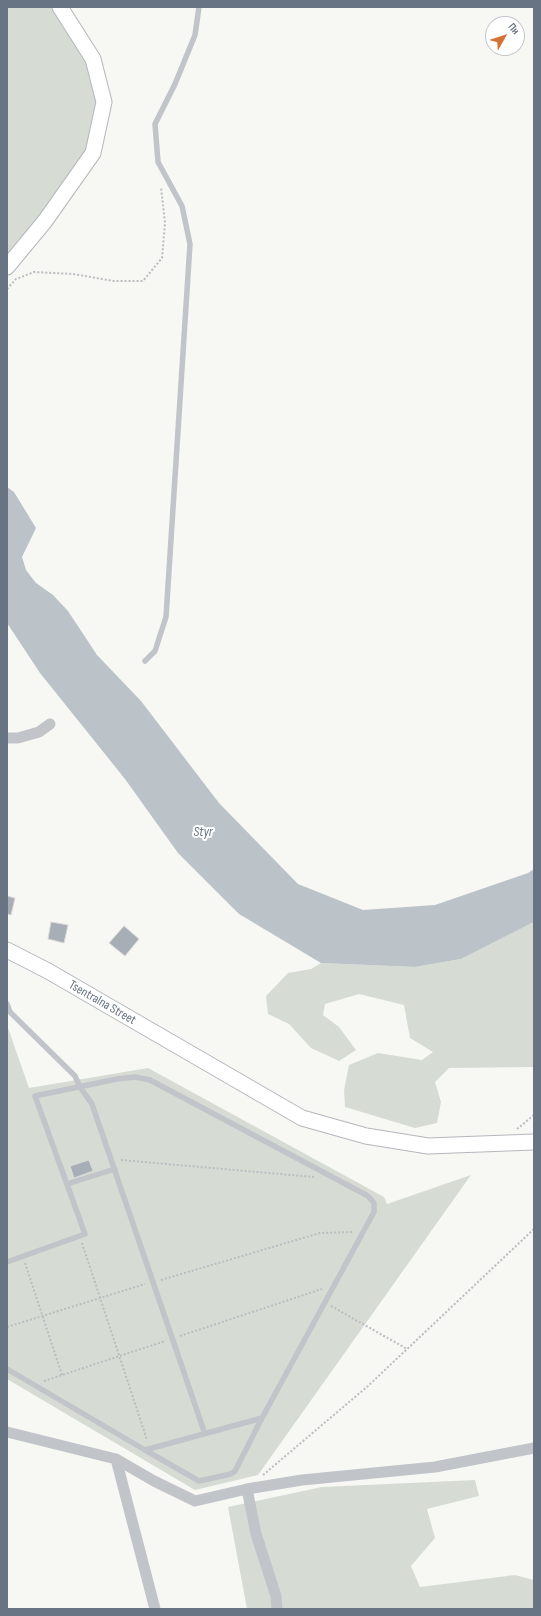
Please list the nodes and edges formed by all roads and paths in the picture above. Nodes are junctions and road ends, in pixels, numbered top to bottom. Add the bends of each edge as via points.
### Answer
1 (60, 7) edge
2 (199, 7) edge
3 (161, 185) dead end
4 (7, 267) edge
5 (7, 289) edge
6 (145, 661) dead end
7 (50, 724) dead end
8 (7, 738) edge
9 (7, 950) edge
10 (7, 1004) edge
11 (80, 1087) junction
12 (534, 1142) edge
13 (112, 1159) junction
14 (114, 1169) junction
15 (331, 1176) junction
16 (67, 1184) junction
17 (534, 1229) edge
18 (363, 1232) junction
19 (80, 1236) junction
20 (23, 1256) junction
21 (7, 1262) edge
22 (153, 1282) junction
23 (334, 1285) junction
24 (100, 1298) junction
25 (325, 1303) junction
26 (43, 1316) junction
27 (7, 1327) edge
28 (172, 1338) junction
29 (407, 1350) junction
30 (119, 1356) junction
31 (7, 1369) edge
32 (62, 1375) junction
33 (33, 1385) junction
34 (262, 1418) junction
35 (7, 1432) edge
36 (205, 1434) junction
37 (534, 1448) edge
38 (148, 1450) junction
39 (116, 1460) junction
40 (247, 1489) junction
41 (155, 1609) edge
42 (277, 1609) edge

1 - 4 street via 93,59 104,102 93,153 45,221
2 - 6 lane via 195,34 175,84 154,124 158,162 182,206 190,244 166,617 155,651
3 - 5 path via 165,223 162,258 143,280 114,281 73,274 34,272 16,278
7 - 8 street via 39,732 18,738
9 - 12 street, Tsentralna Street via 48,971 302,1118 366,1136 428,1146
10 - 11 lane via 10,1012 75,1076
11 - 13 lane via 92,1104
11 - 15 lane via 135,1077 150,1080
11 - 16 lane via 35,1096
13 - 14 lane
13 - 15 path via 312,1177
14 - 16 lane
14 - 22 lane
15 - 18 lane via 368,1196 374,1203 374,1212
16 - 19 lane via 85,1234
17 - 29 path
18 - 22 path via 320,1233
18 - 23 lane
19 - 20 lane
19 - 24 path
20 - 21 lane
20 - 26 path
22 - 24 path
22 - 28 lane
23 - 25 lane
23 - 28 path
24 - 26 path
24 - 30 path
25 - 29 path
25 - 34 lane
26 - 27 path
26 - 32 path
28 - 30 path
28 - 36 lane
29 - 40 path
30 - 32 path
30 - 38 path
31 - 33 lane
32 - 33 path
33 - 38 lane
34 - 36 lane
34 - 38 lane via 235,1471 231,1474 199,1481
35 - 39 street
36 - 38 lane
37 - 40 street via 435,1467 302,1480
39 - 40 street via 195,1501
39 - 41 street
40 - 42 street via 256,1534 276,1596

